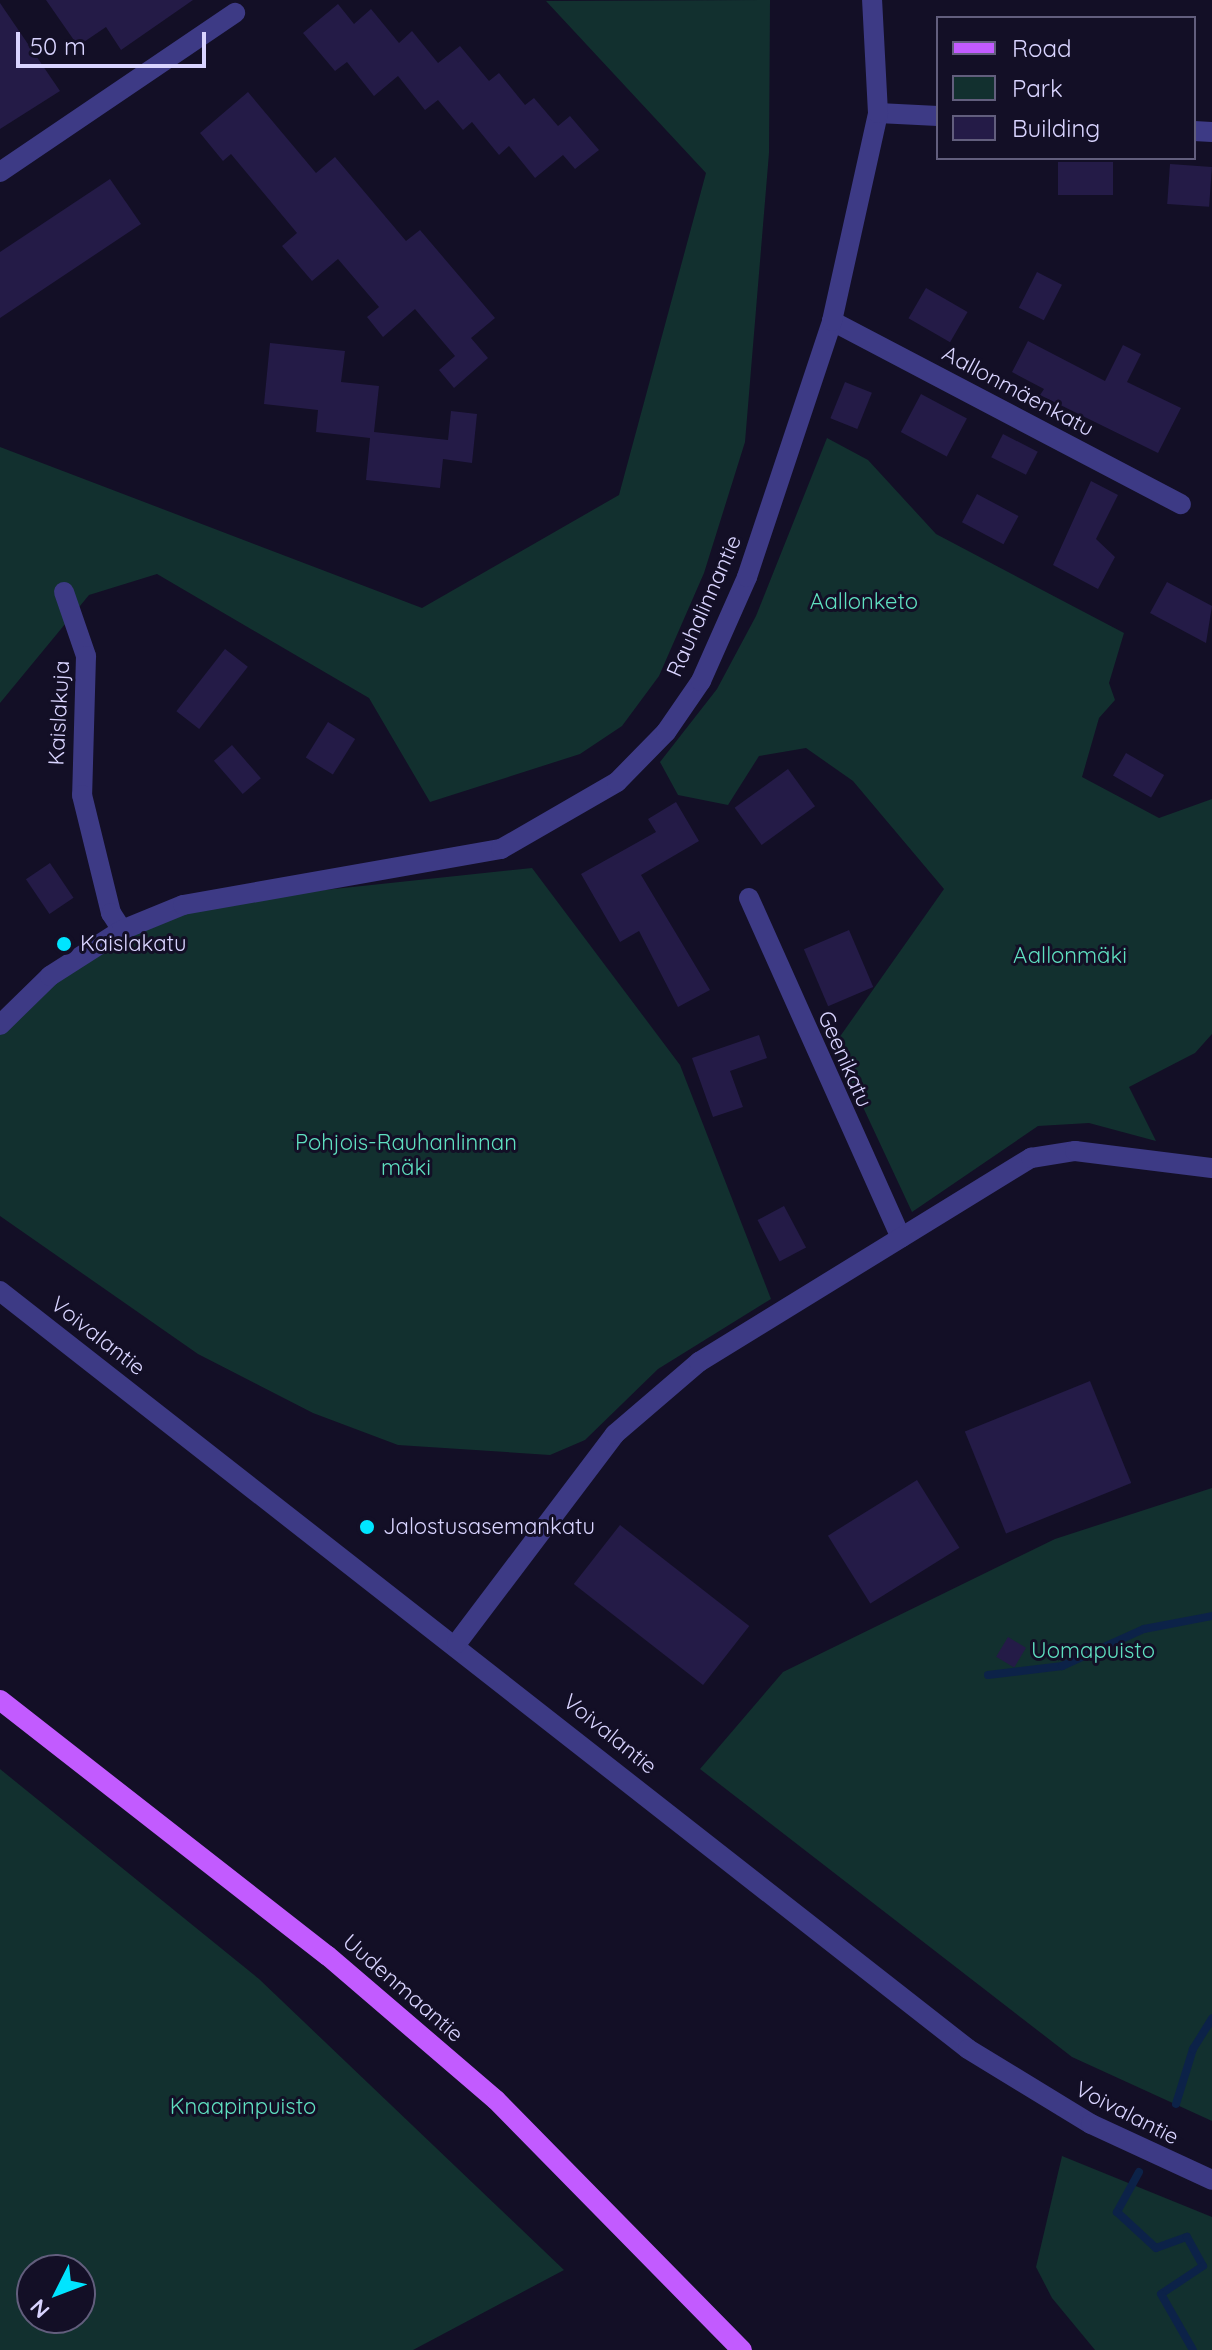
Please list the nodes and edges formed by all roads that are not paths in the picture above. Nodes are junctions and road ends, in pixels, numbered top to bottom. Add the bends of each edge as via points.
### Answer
1 (872, 0) edge
2 (235, 13) dead end
3 (878, 113) junction
4 (936, 116) edge
5 (0, 172) edge
6 (832, 321) junction
7 (1181, 504) dead end
8 (64, 592) dead end
9 (749, 898) dead end
10 (122, 930) junction
11 (0, 1025) edge
12 (1212, 1168) edge
13 (901, 1238) junction
14 (0, 1291) edge
15 (457, 1643) junction
16 (0, 1700) edge
17 (1212, 2180) edge
18 (742, 2350) edge

1 - 3 street, Rauhalinnantie
2 - 5 street
3 - 4 street
3 - 6 street, Rauhalinnantie
6 - 7 street, Aallonmäenkatu
6 - 10 street, Rauhalinnantie via 747,577 701,681 666,732 617,782 501,849 183,905
8 - 10 street, Kaislakuja via 86,656 82,795 111,913
9 - 13 street, Geenikatu
10 - 11 street, Rauhalinnantie via 50,976
12 - 13 street via 1053,1151
13 - 15 street via 699,1362 634,1414
14 - 15 street, Voivalantie
15 - 17 street, Voivalantie via 968,2049 1091,2124
16 - 18 main road, Uudenmaantie via 328,1956 496,2100

